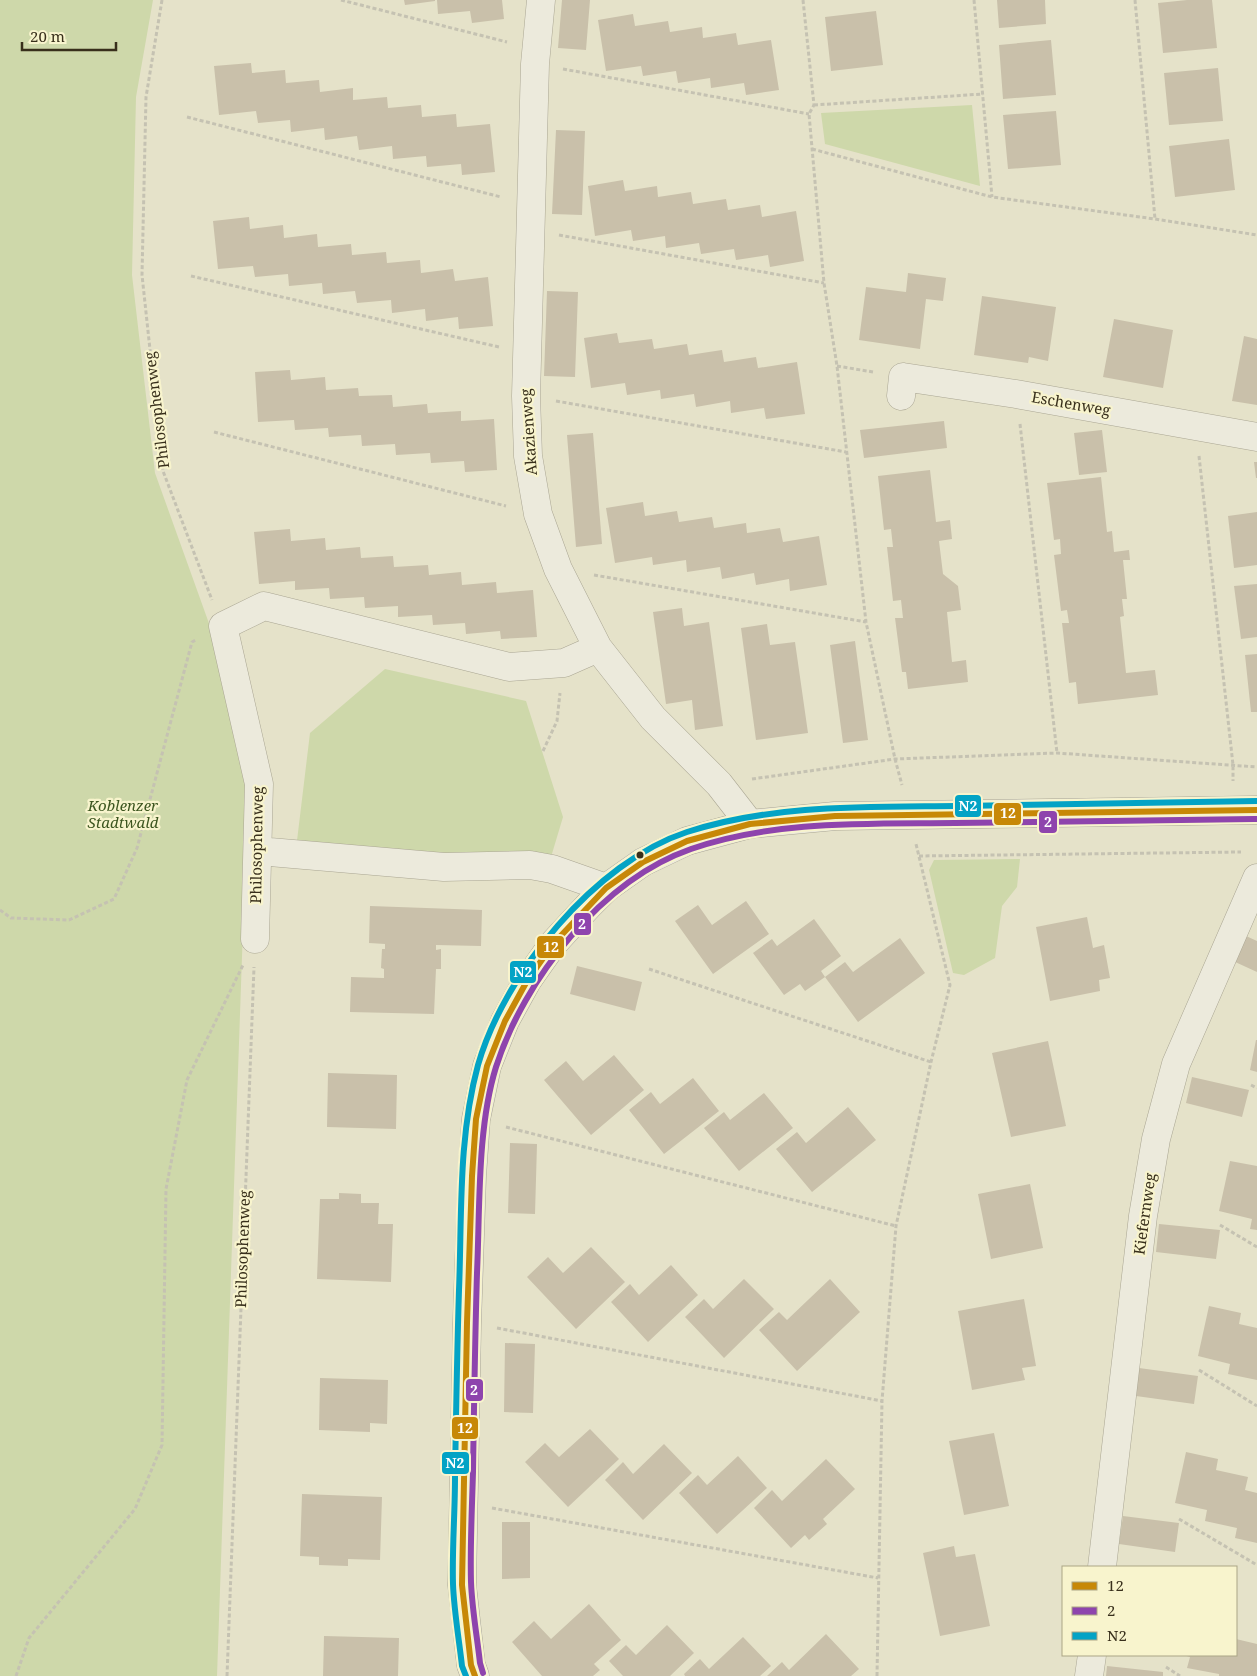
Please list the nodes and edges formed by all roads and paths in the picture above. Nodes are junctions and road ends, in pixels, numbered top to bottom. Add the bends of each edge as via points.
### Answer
1 (162, 0) edge
2 (341, 0) edge
3 (541, 0) edge
4 (802, 0) edge
5 (974, 0) edge
6 (1135, 0) edge
7 (536, 57) junction
8 (983, 94) junction
9 (814, 105) junction
10 (809, 114) junction
11 (187, 117) dead end
12 (812, 149) junction
13 (992, 197) junction
14 (530, 217) junction
15 (1155, 219) junction
16 (1257, 235) edge
17 (190, 276) dead end
18 (824, 283) junction
19 (526, 354) junction
20 (837, 366) junction
21 (902, 386) joint
22 (1016, 394) junction
23 (526, 396) junction
24 (1196, 426) junction
25 (214, 432) dead end
26 (1257, 437) edge
27 (846, 452) junction
28 (538, 514) junction
29 (558, 569) junction
30 (866, 622) junction
31 (223, 626) junction
32 (598, 648) junction
33 (564, 662) junction
34 (543, 751) dead end
35 (1057, 753) junction
36 (895, 759) junction
37 (1233, 765) junction
38 (1257, 767) edge
39 (720, 784) junction
40 (1246, 810) edge
41 (910, 815) junction
42 (750, 824) junction
43 (258, 851) junction
44 (1247, 852) dead end
45 (919, 856) junction
46 (1257, 878) edge
47 (606, 888) junction
48 (0, 910) edge
49 (255, 939) junction
50 (649, 968) dead end
51 (931, 1062) junction
52 (1251, 1084) dead end
53 (1257, 1088) edge
54 (476, 1119) junction
55 (1220, 1225) dead end
56 (896, 1226) junction
57 (1257, 1247) edge
58 (467, 1322) junction
59 (1199, 1370) dead end
60 (882, 1402) junction
61 (1257, 1406) edge
62 (463, 1503) junction
63 (1179, 1518) dead end
64 (1257, 1565) edge
65 (1102, 1566) edge
66 (878, 1578) junction
67 (1092, 1656) edge
68 (1166, 1667) dead end
69 (16, 1676) edge
70 (227, 1676) edge
71 (475, 1676) edge
72 (877, 1676) edge
73 (1089, 1676) edge
74 (1180, 1676) edge

1 - 31 path, Philosophenweg via 146,97 142,275 163,472
2 - 7 path
3 - 7 street, Akazienweg
4 - 9 path
5 - 8 path
6 - 15 path
7 - 10 path
7 - 14 street, Akazienweg
8 - 9 path
8 - 13 path
9 - 10 path
10 - 12 path
11 - 14 path
12 - 13 path
12 - 18 path
13 - 15 path
14 - 18 path
14 - 19 street, Akazienweg
15 - 16 path
17 - 19 path
18 - 20 path
19 - 23 street, Akazienweg
20 - 21 path
20 - 27 path
21 - 22 street, Eschenweg
22 - 24 street, Eschenweg
22 - 35 path
23 - 27 path
23 - 28 street, Akazienweg via 528,456
24 - 26 street, Eschenweg
24 - 37 path
25 - 28 path
27 - 30 path
28 - 29 street, Akazienweg
29 - 30 path
29 - 32 street, Akazienweg
30 - 36 path
31 - 33 street via 264,606 509,667
31 - 43 street, Philosophenweg via 259,784
31 - 48 path via 192,642 137,848 114,898 69,920 11,918
32 - 33 street
32 - 39 street, Akazienweg via 653,718
33 - 34 path via 557,721
35 - 36 path
35 - 37 path
36 - 39 path
36 - 41 path
37 - 38 path
37 - 40 path
39 - 42 street, Akazienweg
40 - 41 street
41 - 42 street via 835,816
41 - 45 path
42 - 47 street via 687,841 643,862
43 - 47 street via 444,867 530,865 552,869
43 - 49 street, Philosophenweg
44 - 45 path
45 - 51 path via 950,985
46 - 65 street, Kiefernweg via 1176,1064 1156,1139 1143,1216
47 - 54 street via 553,944 526,981 487,1066
49 - 69 path via 187,1080 166,1188 162,1445 135,1509 29,1638
49 - 70 path, Philosophenweg
50 - 51 path
51 - 56 path
52 - 53 path
54 - 56 path
54 - 58 street
55 - 57 path
56 - 60 path
58 - 60 path
58 - 62 street
59 - 61 path
60 - 66 path
62 - 66 path
62 - 71 street via 462,1584
63 - 64 path
66 - 72 path
67 - 73 street
68 - 74 path

